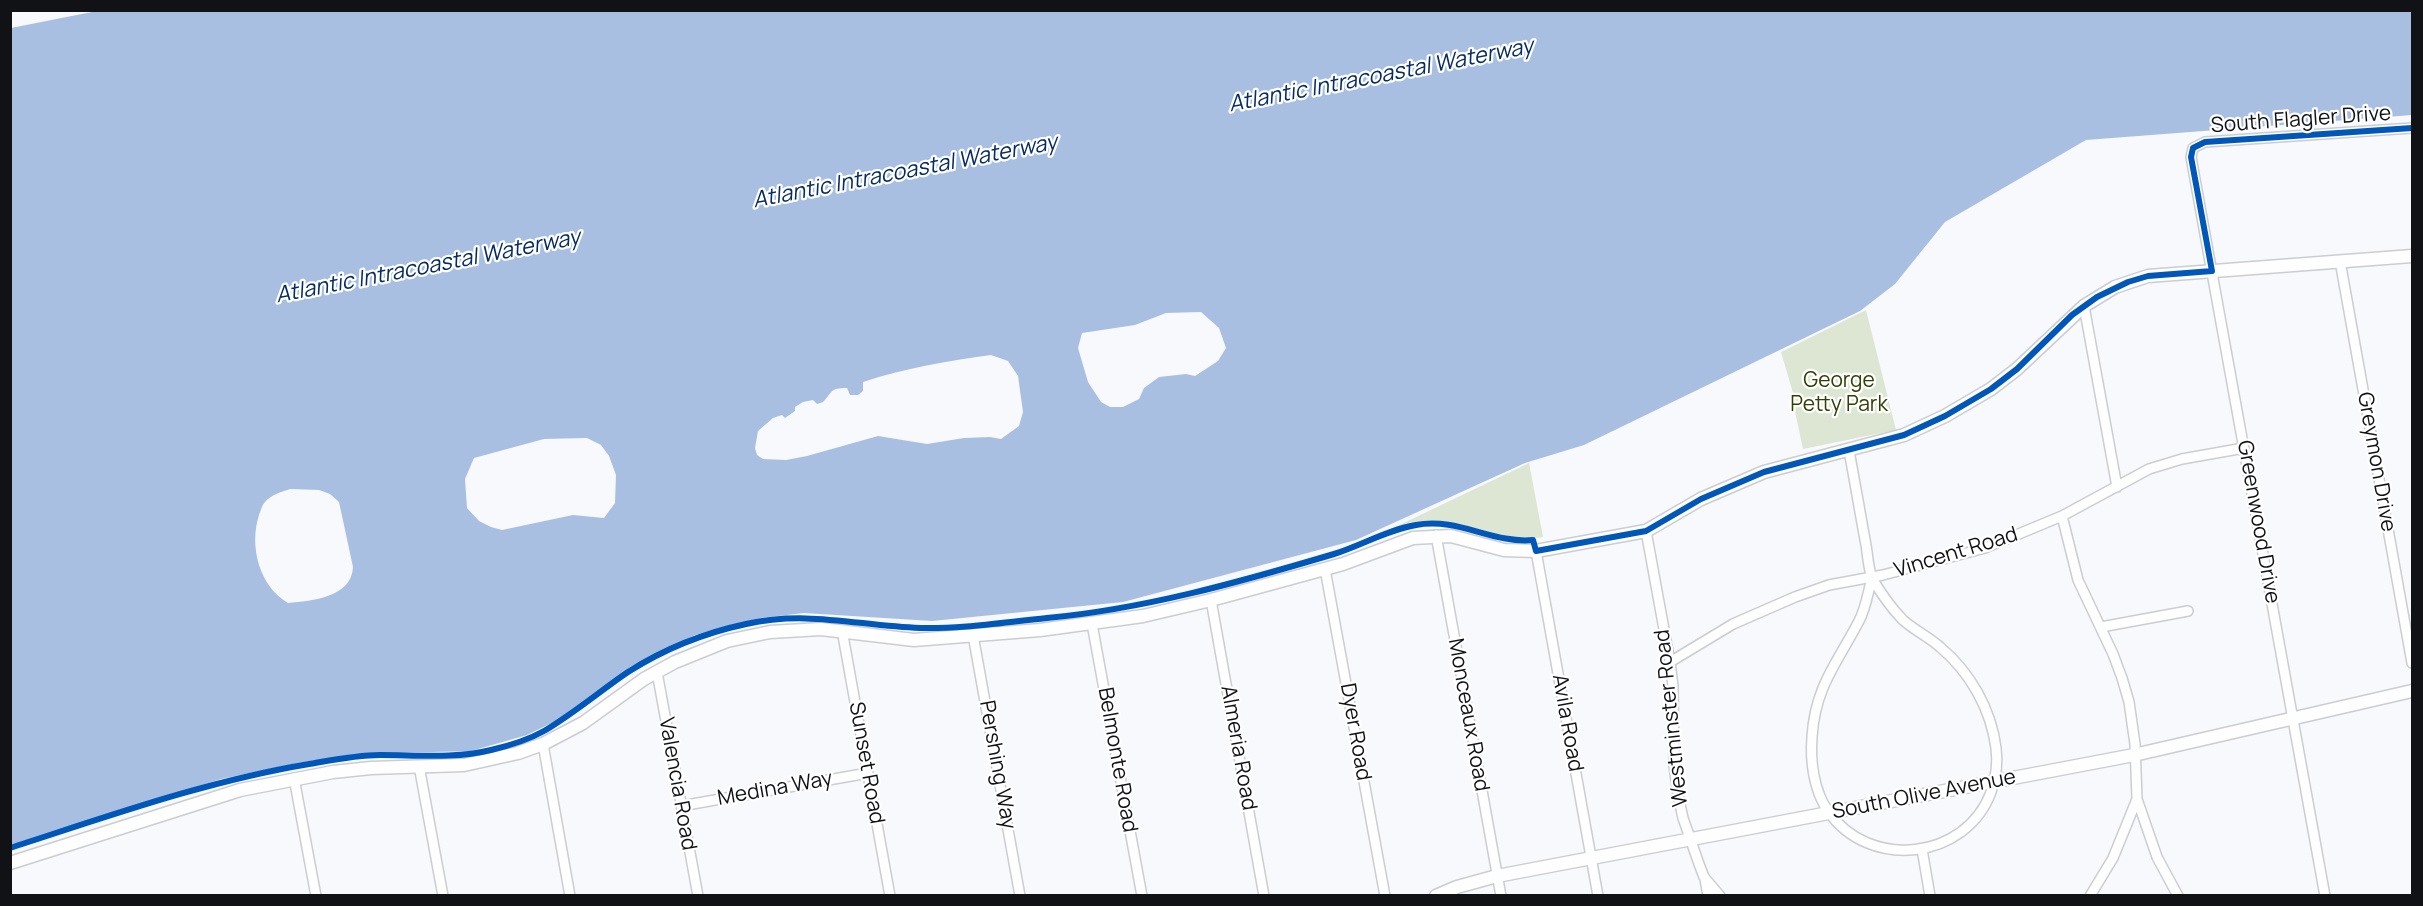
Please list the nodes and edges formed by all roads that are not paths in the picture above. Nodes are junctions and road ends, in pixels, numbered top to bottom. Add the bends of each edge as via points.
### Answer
1 (2412, 129) edge
2 (2193, 148) joint
3 (2412, 256) edge
4 (2340, 261) junction
5 (2212, 272) junction
6 (2084, 306) junction
7 (2244, 448) junction
8 (1849, 451) junction
9 (2117, 487) junction
10 (2062, 516) junction
11 (1646, 531) junction
12 (1436, 535) junction
13 (1536, 551) junction
14 (1325, 569) junction
15 (1872, 578) junction
16 (1211, 600) junction
17 (2188, 611) dead end
18 (1092, 624) junction
19 (2101, 627) junction
20 (842, 630) junction
21 (973, 635) junction
22 (1670, 662) junction
23 (2412, 663) edge
24 (657, 672) junction
25 (2412, 691) edge
26 (2293, 720) junction
27 (543, 744) junction
28 (2134, 755) junction
29 (419, 766) junction
30 (868, 772) junction
31 (294, 778) junction
32 (1995, 781) junction
33 (2137, 799) junction
34 (681, 806) junction
35 (1829, 813) junction
36 (1690, 839) junction
37 (1922, 849) junction
38 (1592, 859) junction
39 (10, 862) edge
40 (1497, 876) junction
41 (1704, 877) junction
42 (316, 896) edge
43 (443, 896) edge
44 (570, 896) edge
45 (698, 896) edge
46 (891, 896) edge
47 (1020, 896) edge
48 (1142, 896) edge
49 (1264, 896) edge
50 (1385, 896) edge
51 (1436, 896) edge
52 (1501, 896) edge
53 (1598, 896) edge
54 (1708, 896) edge
55 (1720, 896) edge
56 (1930, 896) edge
57 (2090, 896) edge
58 (2178, 896) edge
59 (2325, 896) edge

1 - 2 street, South Flagler Drive via 2205,142
2 - 5 street, Greenwood Drive
3 - 4 street
4 - 5 street
4 - 23 street, Greymon Drive
5 - 6 street via 2148,276 2115,287
5 - 7 street, Greenwood Drive
6 - 8 street via 2017,369 1971,402 1904,435
6 - 9 street
7 - 9 street, Vincent Road via 2149,469
7 - 26 street, Greenwood Drive
8 - 11 street via 1764,472 1701,499
8 - 15 street
9 - 10 street, Vincent Road
10 - 15 street, Vincent Road via 1985,548
10 - 19 street via 2078,580
11 - 13 street
11 - 22 street, Westminster Road
12 - 13 street via 1504,550
12 - 14 street via 1398,542
12 - 40 street, Monceaux Road
13 - 38 street, Avila Road
14 - 16 street
14 - 50 street, Dyer Road
15 - 22 street, Vincent Road via 1829,585 1770,607
15 - 32 street via 1904,620 1956,663 1980,698 1997,749
15 - 35 street via 1860,620 1830,670 1814,716 1811,757
16 - 18 street
16 - 49 street, Almeria Road
17 - 19 street
18 - 21 street
18 - 48 street, Belmonte Road
19 - 28 street via 2129,702
20 - 21 street via 914,640
20 - 24 street via 795,629 745,637 700,651
20 - 30 street, Sunset Road
21 - 47 street, Pershing Way
22 - 36 street, Westminster Road via 1674,766
24 - 27 street via 583,723
24 - 34 street, Valencia Road
25 - 26 street, South Olive Avenue
26 - 28 street, South Olive Avenue
26 - 59 street, Greenwood Drive
27 - 29 street via 464,765
27 - 44 street
28 - 32 street, South Olive Avenue
28 - 33 street
29 - 31 street
29 - 43 street
30 - 34 street, Medina Way
30 - 46 street, Sunset Road
31 - 39 street via 240,790
31 - 42 street
32 - 35 street, South Olive Avenue
32 - 37 street via 1988,801 1971,823 1949,840
33 - 57 street via 2113,858
33 - 58 street via 2157,857
34 - 45 street, Valencia Road
35 - 36 street, South Olive Avenue
35 - 37 street via 1850,832 1874,845 1902,851
36 - 38 street, South Olive Avenue
36 - 41 street, Westminster Road
37 - 56 street
38 - 40 street, South Olive Avenue
38 - 53 street, Avila Road
40 - 51 street, South Olive Avenue
40 - 52 street, Monceaux Road
41 - 54 street
41 - 55 street, Westminster Road

